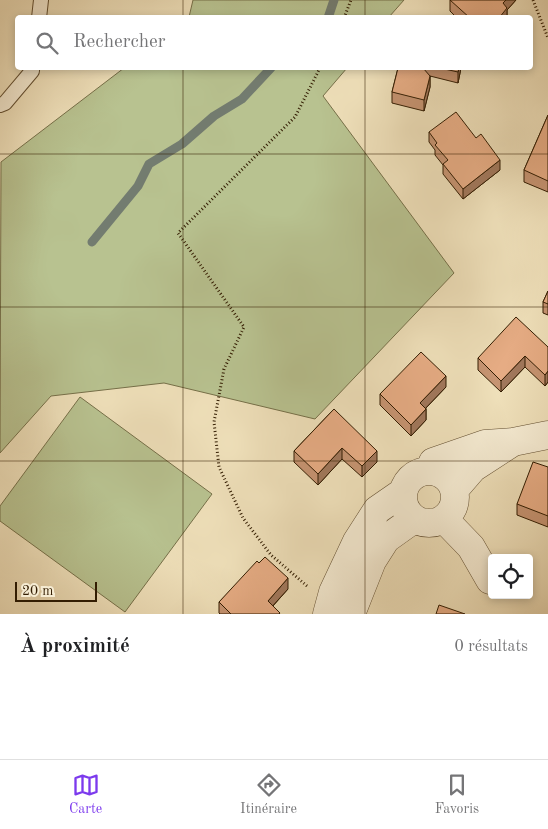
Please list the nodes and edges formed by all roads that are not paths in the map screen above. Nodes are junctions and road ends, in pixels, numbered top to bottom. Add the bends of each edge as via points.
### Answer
1 (41, 0) edge
2 (39, 15) edge
3 (32, 70) edge
4 (0, 105) edge
5 (548, 435) edge
6 (513, 442) junction
7 (429, 471) junction
8 (454, 490) junction
9 (403, 492) junction
10 (414, 519) junction
11 (444, 519) junction
12 (488, 577) edge
13 (336, 611) edge

1 - 2 lane
3 - 4 lane
5 - 6 street
6 - 7 street via 476,447 433,462
6 - 8 street via 473,468
7 - 8 street via 445,476
7 - 9 street via 412,477
8 - 11 street via 454,506
9 - 10 street via 404,507
9 - 13 street via 377,510 358,541 332,592
10 - 11 street via 429,524
10 - 13 street via 386,539
11 - 12 street via 471,547

